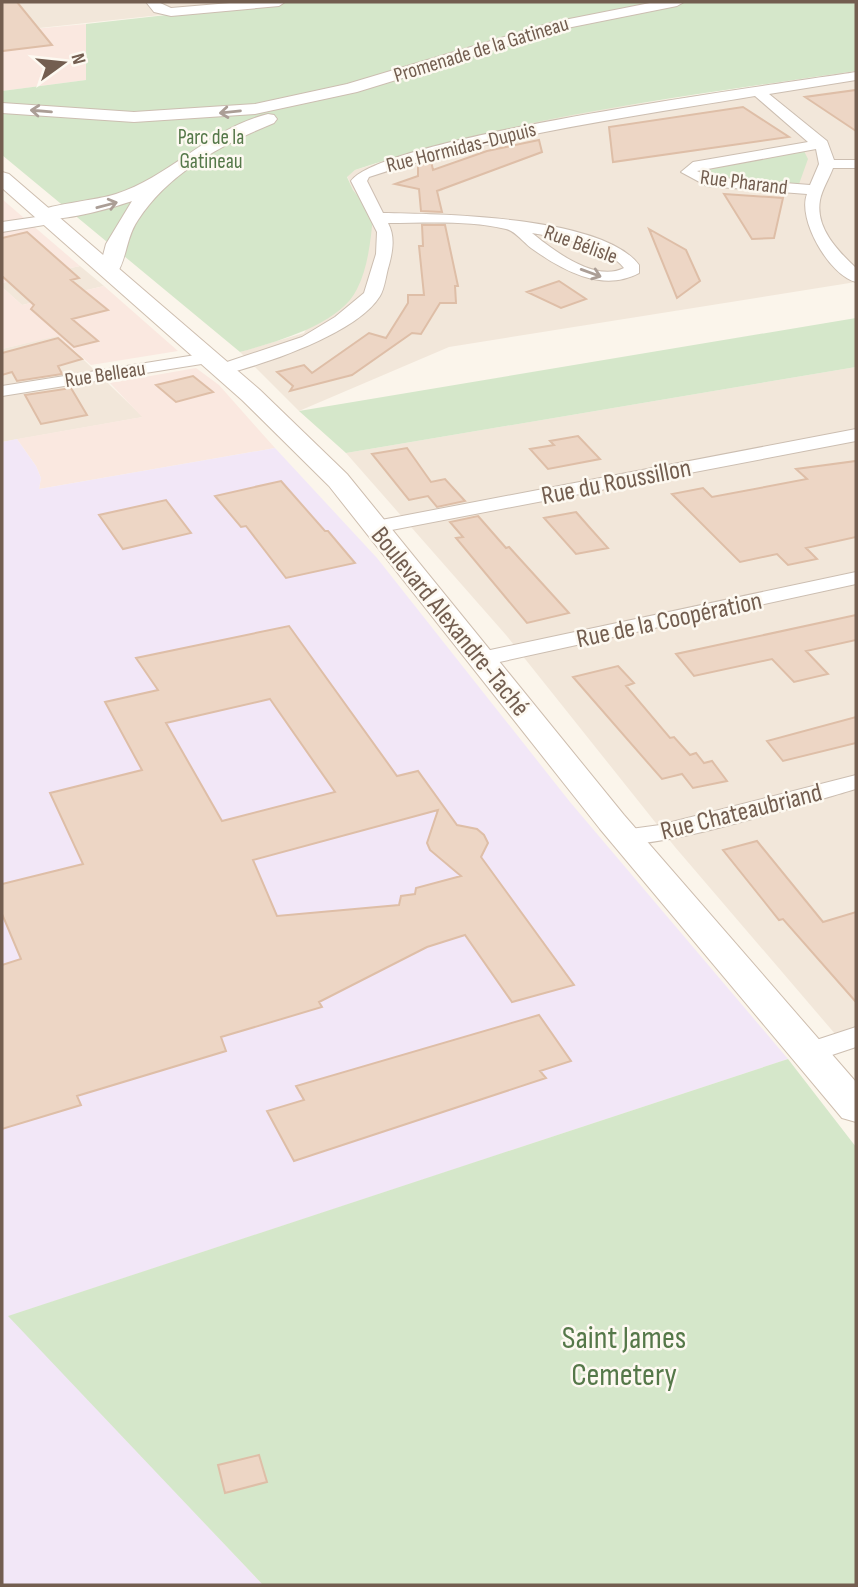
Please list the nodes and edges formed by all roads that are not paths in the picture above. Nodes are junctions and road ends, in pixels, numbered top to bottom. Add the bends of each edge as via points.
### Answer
1 (152, 2) edge
2 (279, 2) edge
3 (677, 2) edge
4 (856, 76) edge
5 (368, 83) junction
6 (757, 91) junction
7 (2, 108) edge
8 (822, 144) junction
9 (827, 164) junction
10 (856, 164) edge
11 (2, 178) edge
12 (167, 179) junction
13 (815, 190) junction
14 (46, 217) junction
15 (380, 218) junction
16 (513, 224) junction
17 (2, 227) edge
18 (109, 271) junction
19 (856, 277) edge
20 (215, 364) junction
21 (2, 391) edge
22 (856, 435) edge
23 (376, 527) junction
24 (856, 578) edge
25 (481, 659) junction
26 (856, 782) edge
27 (625, 837) junction
28 (856, 1037) edge
29 (811, 1052) junction
30 (856, 1108) edge

1 - 2 street via 171,12
3 - 5 street, Promenade de la Gatineau via 528,33
4 - 6 street, Rue Hormidas-Dupuis
5 -> 7 street, Promenade de la Gatineau via 302,100 206,115 134,117
5 - 12 street, Promenade de la Gatineau via 226,136
6 - 8 street
6 - 15 street, Rue Hormidas-Dupuis via 526,129 386,166 364,174 359,181
8 - 9 street, Rue Pharand
8 - 13 street, Rue Pharand via 693,166 688,172 707,180
9 - 10 street
9 - 13 street, Rue Pharand
11 - 14 main road, Boulevard Alexandre-Taché
14 -> 12 street, Promenade de la Gatineau via 114,203
12 - 18 street, Promenade de la Gatineau via 123,230 113,248
13 - 19 street, Rue Pharand via 814,224 829,249
14 - 17 street
14 - 18 main road, Boulevard Alexandre-Taché
15 - 16 street, Rue Bélisle via 451,217
15 - 20 street, Rue Hormidas-Dupuis via 384,254 372,295 308,341
16 -> 16 street, Rue Bélisle via 586,273 609,278 633,270 624,258 575,237
18 - 20 main road, Boulevard Alexandre-Taché
20 - 21 street, Rue Belleau
20 - 23 main road, Boulevard Alexandre-Taché via 307,448
22 - 23 street, Rue du Roussillon
23 - 25 main road, Boulevard Alexandre-Taché
24 - 25 street, Rue de la Coopération
25 - 27 main road, Boulevard Alexandre-Taché
26 - 27 street, Rue Chateaubriand via 660,833
27 - 29 main road, Boulevard Alexandre-Taché
28 - 29 street
29 - 30 main road, Boulevard Alexandre-Taché

